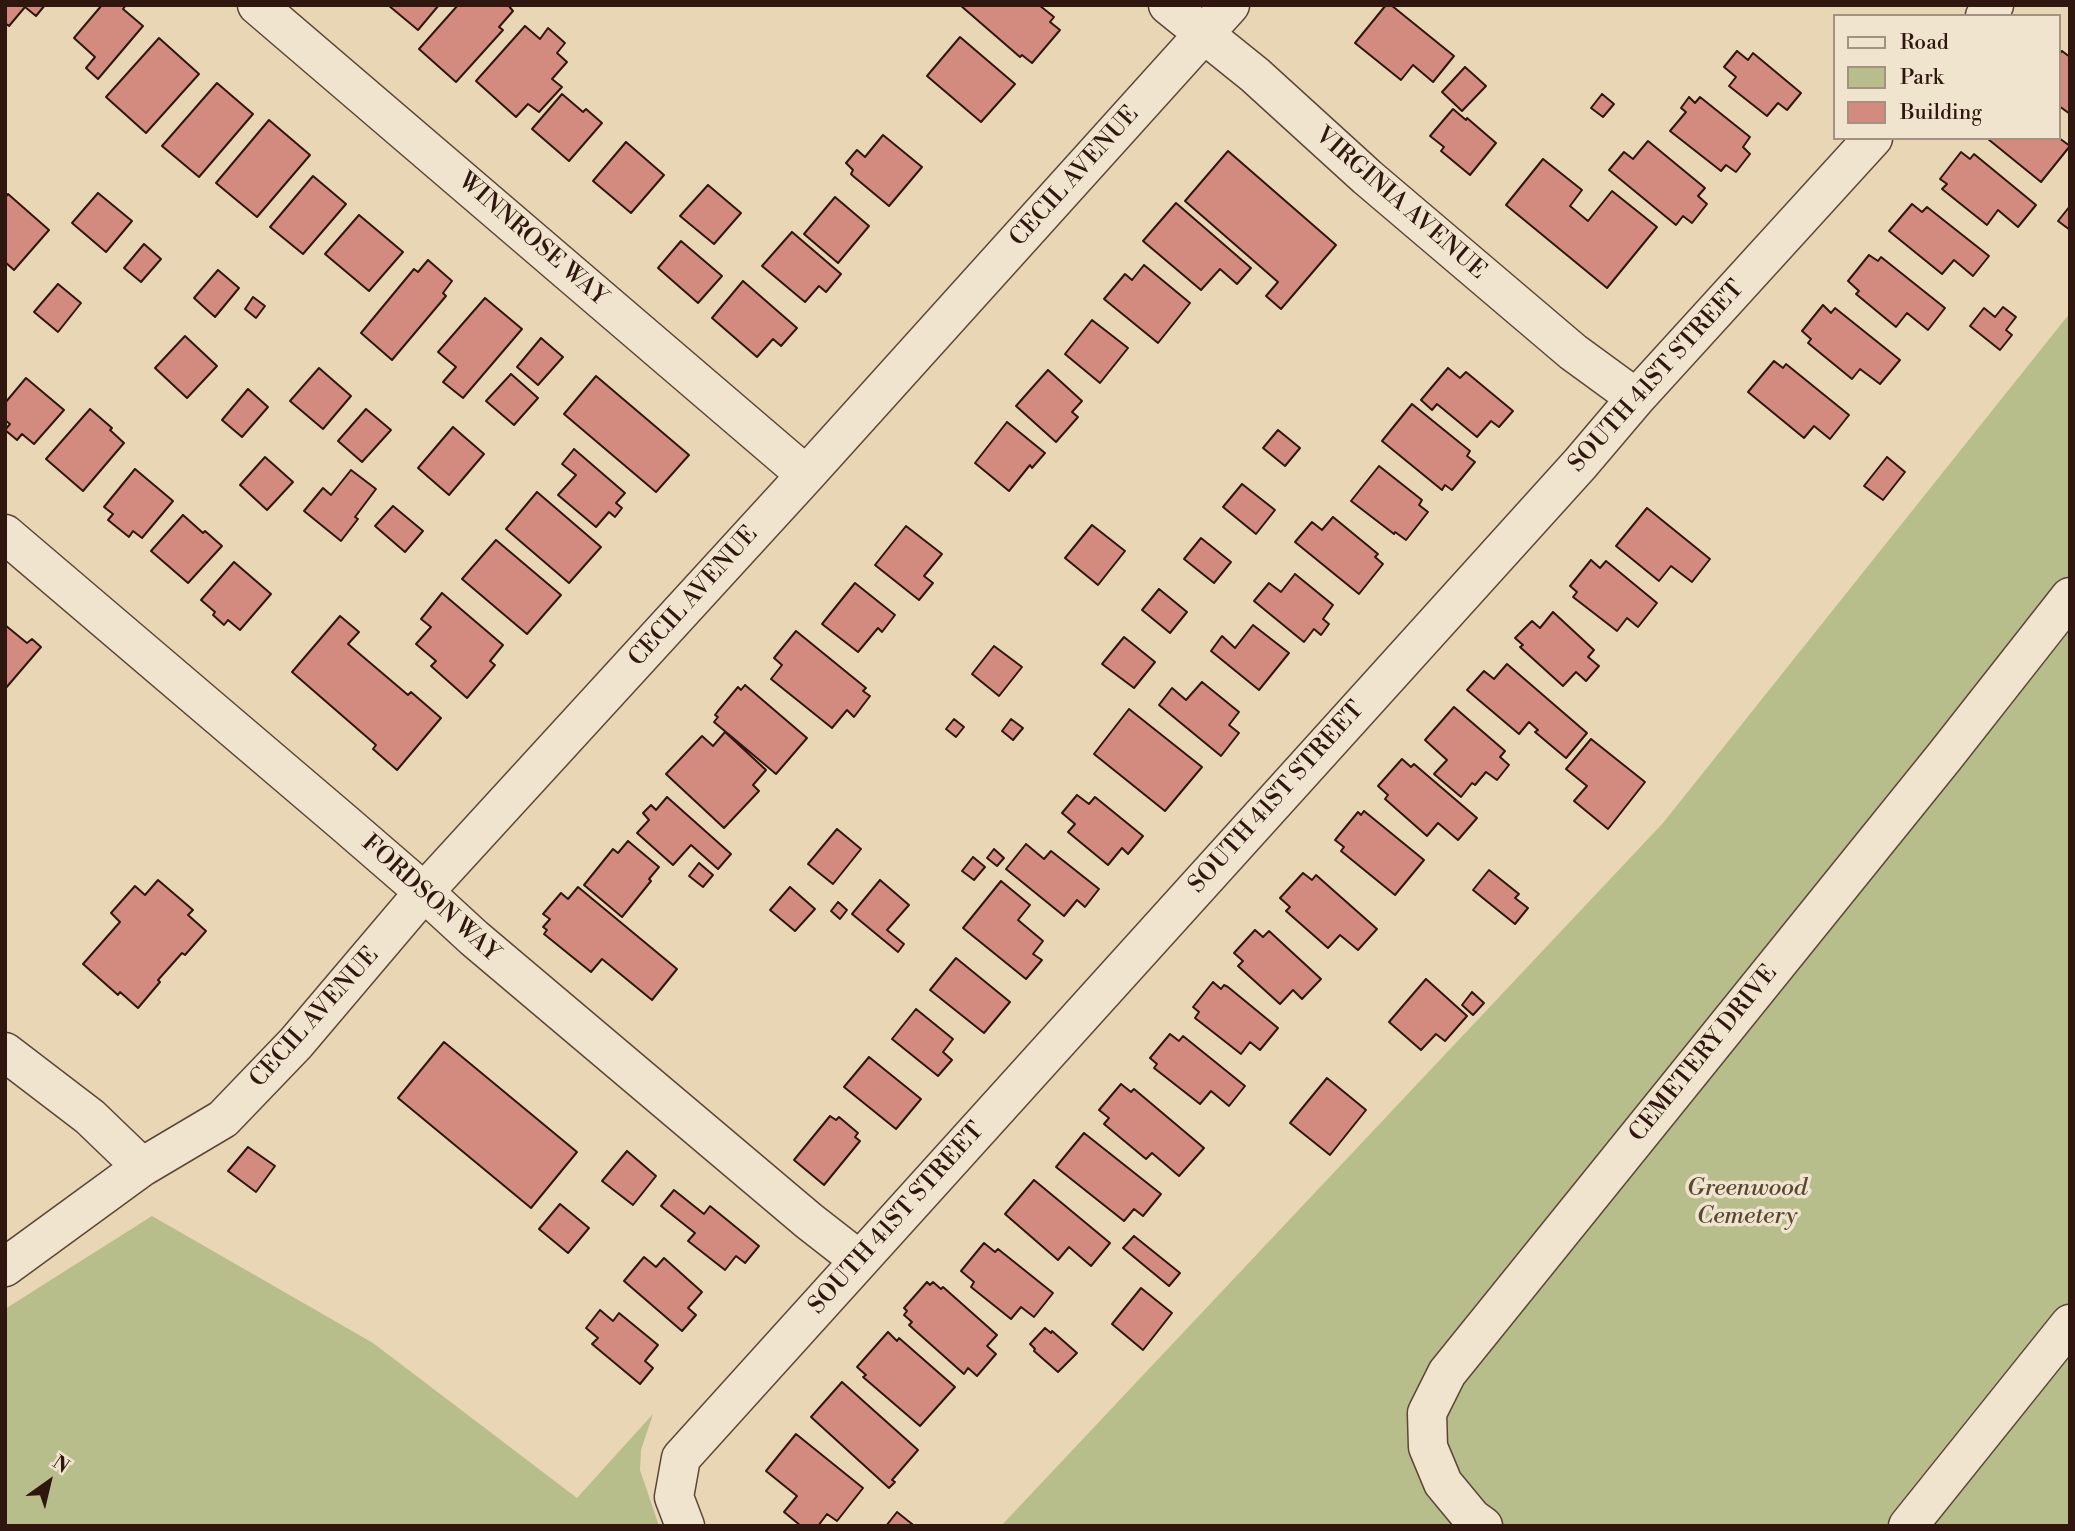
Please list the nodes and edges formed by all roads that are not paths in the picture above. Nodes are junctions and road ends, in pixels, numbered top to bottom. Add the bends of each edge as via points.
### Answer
1 (257, 5) edge
2 (1168, 5) edge
3 (1230, 5) edge
4 (1204, 34) junction
5 (1871, 140) edge
6 (1636, 398) junction
7 (806, 475) junction
8 (5, 534) edge
9 (2070, 597) edge
10 (424, 892) junction
11 (5, 1052) edge
12 (142, 1167) junction
13 (859, 1260) junction
14 (5, 1267) edge
15 (2070, 1324) edge
16 (685, 1526) edge
17 (1483, 1526) edge
18 (1908, 1526) edge

1 - 7 street, WINNROSE WAY
2 - 4 street, VIRGINIA AVENUE
3 - 4 street, CECIL AVENUE
4 - 6 street, VIRGINIA AVENUE via 1573,352
4 - 7 street, CECIL AVENUE
5 - 6 street, SOUTH 41ST STREET
6 - 13 street, SOUTH 41ST STREET
7 - 10 street, CECIL AVENUE
8 - 10 street, FORDSON WAY
9 - 17 street, CEMETERY DRIVE via 1447,1373 1427,1413 1428,1447 1443,1483
10 - 12 street, CECIL AVENUE via 296,1043 223,1119
10 - 13 street, FORDSON WAY via 474,939
11 - 12 street via 90,1117
12 - 14 street, CECIL AVENUE
13 - 16 street, SOUTH 41ST STREET via 681,1458 674,1497
15 - 18 street

